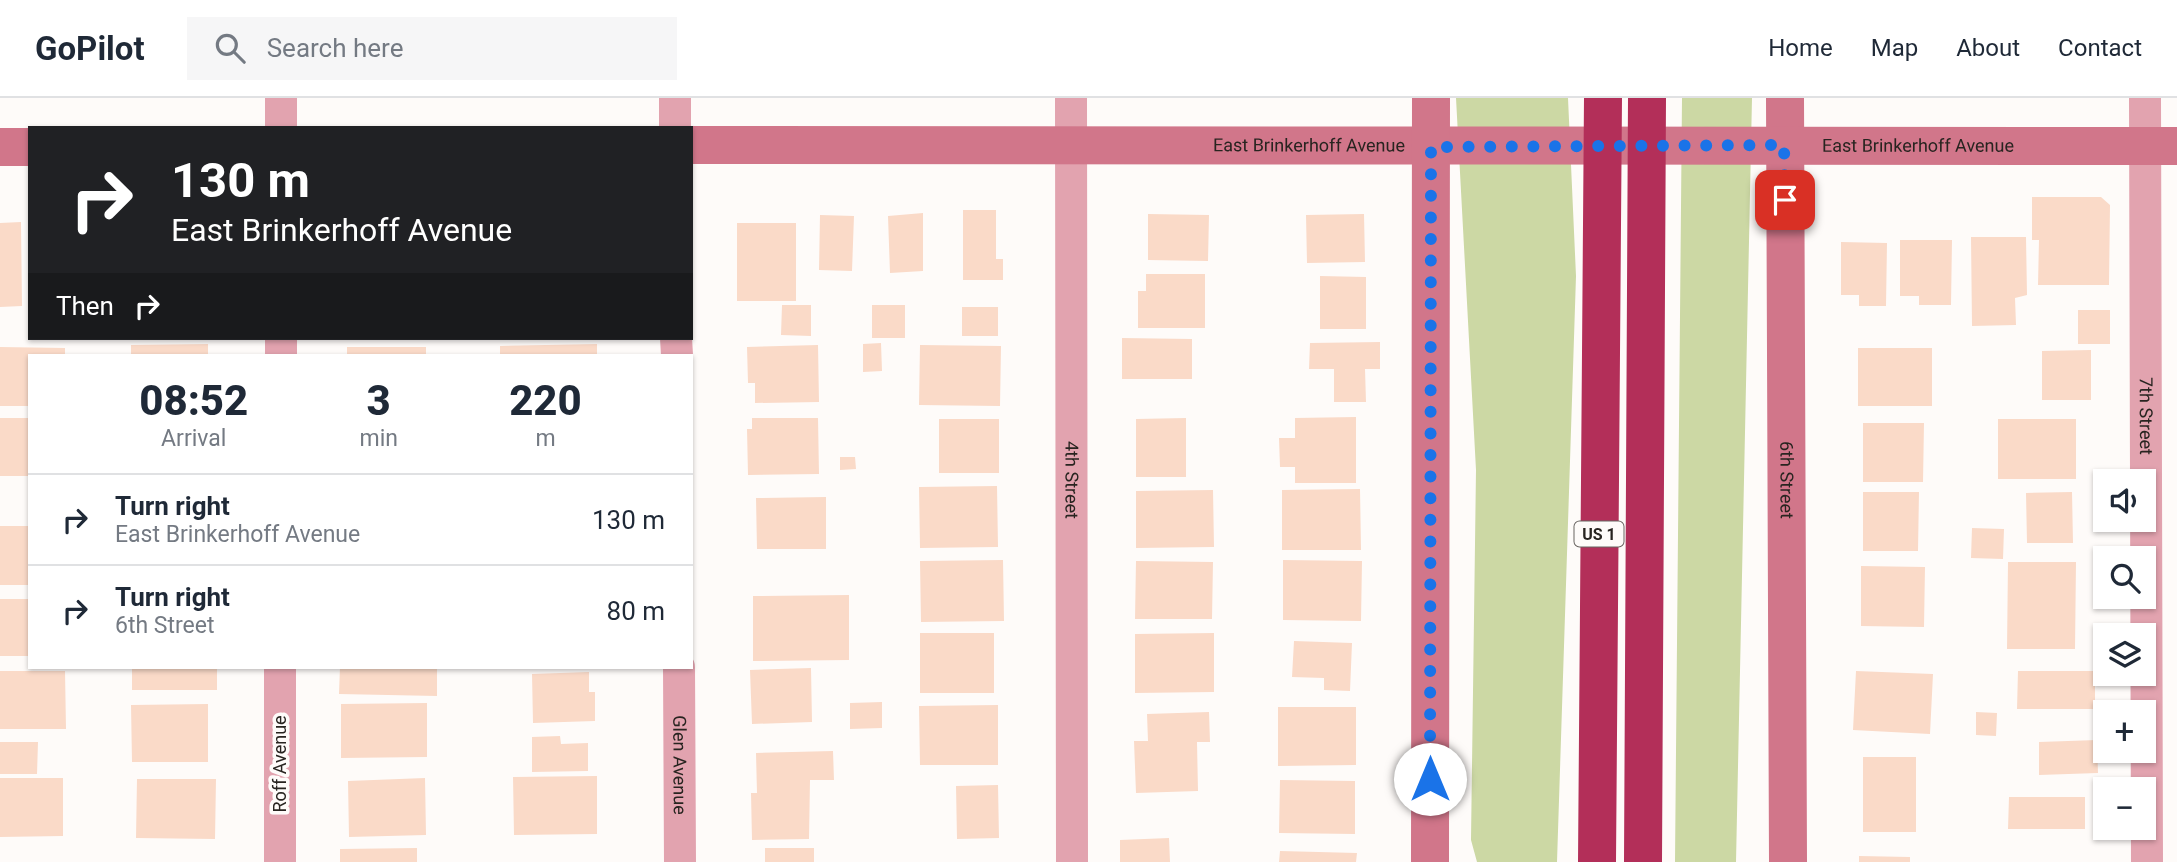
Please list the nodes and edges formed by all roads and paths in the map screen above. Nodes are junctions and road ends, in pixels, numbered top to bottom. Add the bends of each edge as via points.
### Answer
1 (281, 98) edge
2 (676, 98) edge
3 (1071, 98) edge
4 (1431, 98) edge
5 (1602, 98) edge
6 (1647, 98) edge
7 (1785, 98) edge
8 (2145, 98) edge
9 (281, 126) edge
10 (675, 126) edge
11 (693, 145) edge
12 (1784, 145) junction
13 (2161, 146) edge
14 (0, 147) edge
15 (28, 147) edge
16 (1070, 147) junction
17 (1431, 147) junction
18 (280, 669) edge
19 (679, 669) edge
20 (280, 862) edge
21 (680, 862) edge
22 (1072, 862) edge
23 (1430, 862) edge
24 (1597, 862) edge
25 (1643, 862) edge
26 (1788, 862) edge
27 (2147, 862) edge

1 - 9 street
2 - 10 street
3 - 16 street, 4th Street
4 - 17 main road
5 - 24 highway, US 1
6 - 25 highway, US 1
7 - 12 main road, 6th Street
8 - 13 street, 7th Street
11 - 16 main road, East Brinkerhoff Avenue
12 - 13 main road, East Brinkerhoff Avenue
12 - 17 main road, East Brinkerhoff Avenue
12 - 26 main road, 6th Street
13 - 27 street, 7th Street
14 - 15 main road
16 - 17 main road, East Brinkerhoff Avenue
16 - 22 street, 4th Street
17 - 23 main road
18 - 20 street, Roff Avenue
19 - 21 street, Glen Avenue

